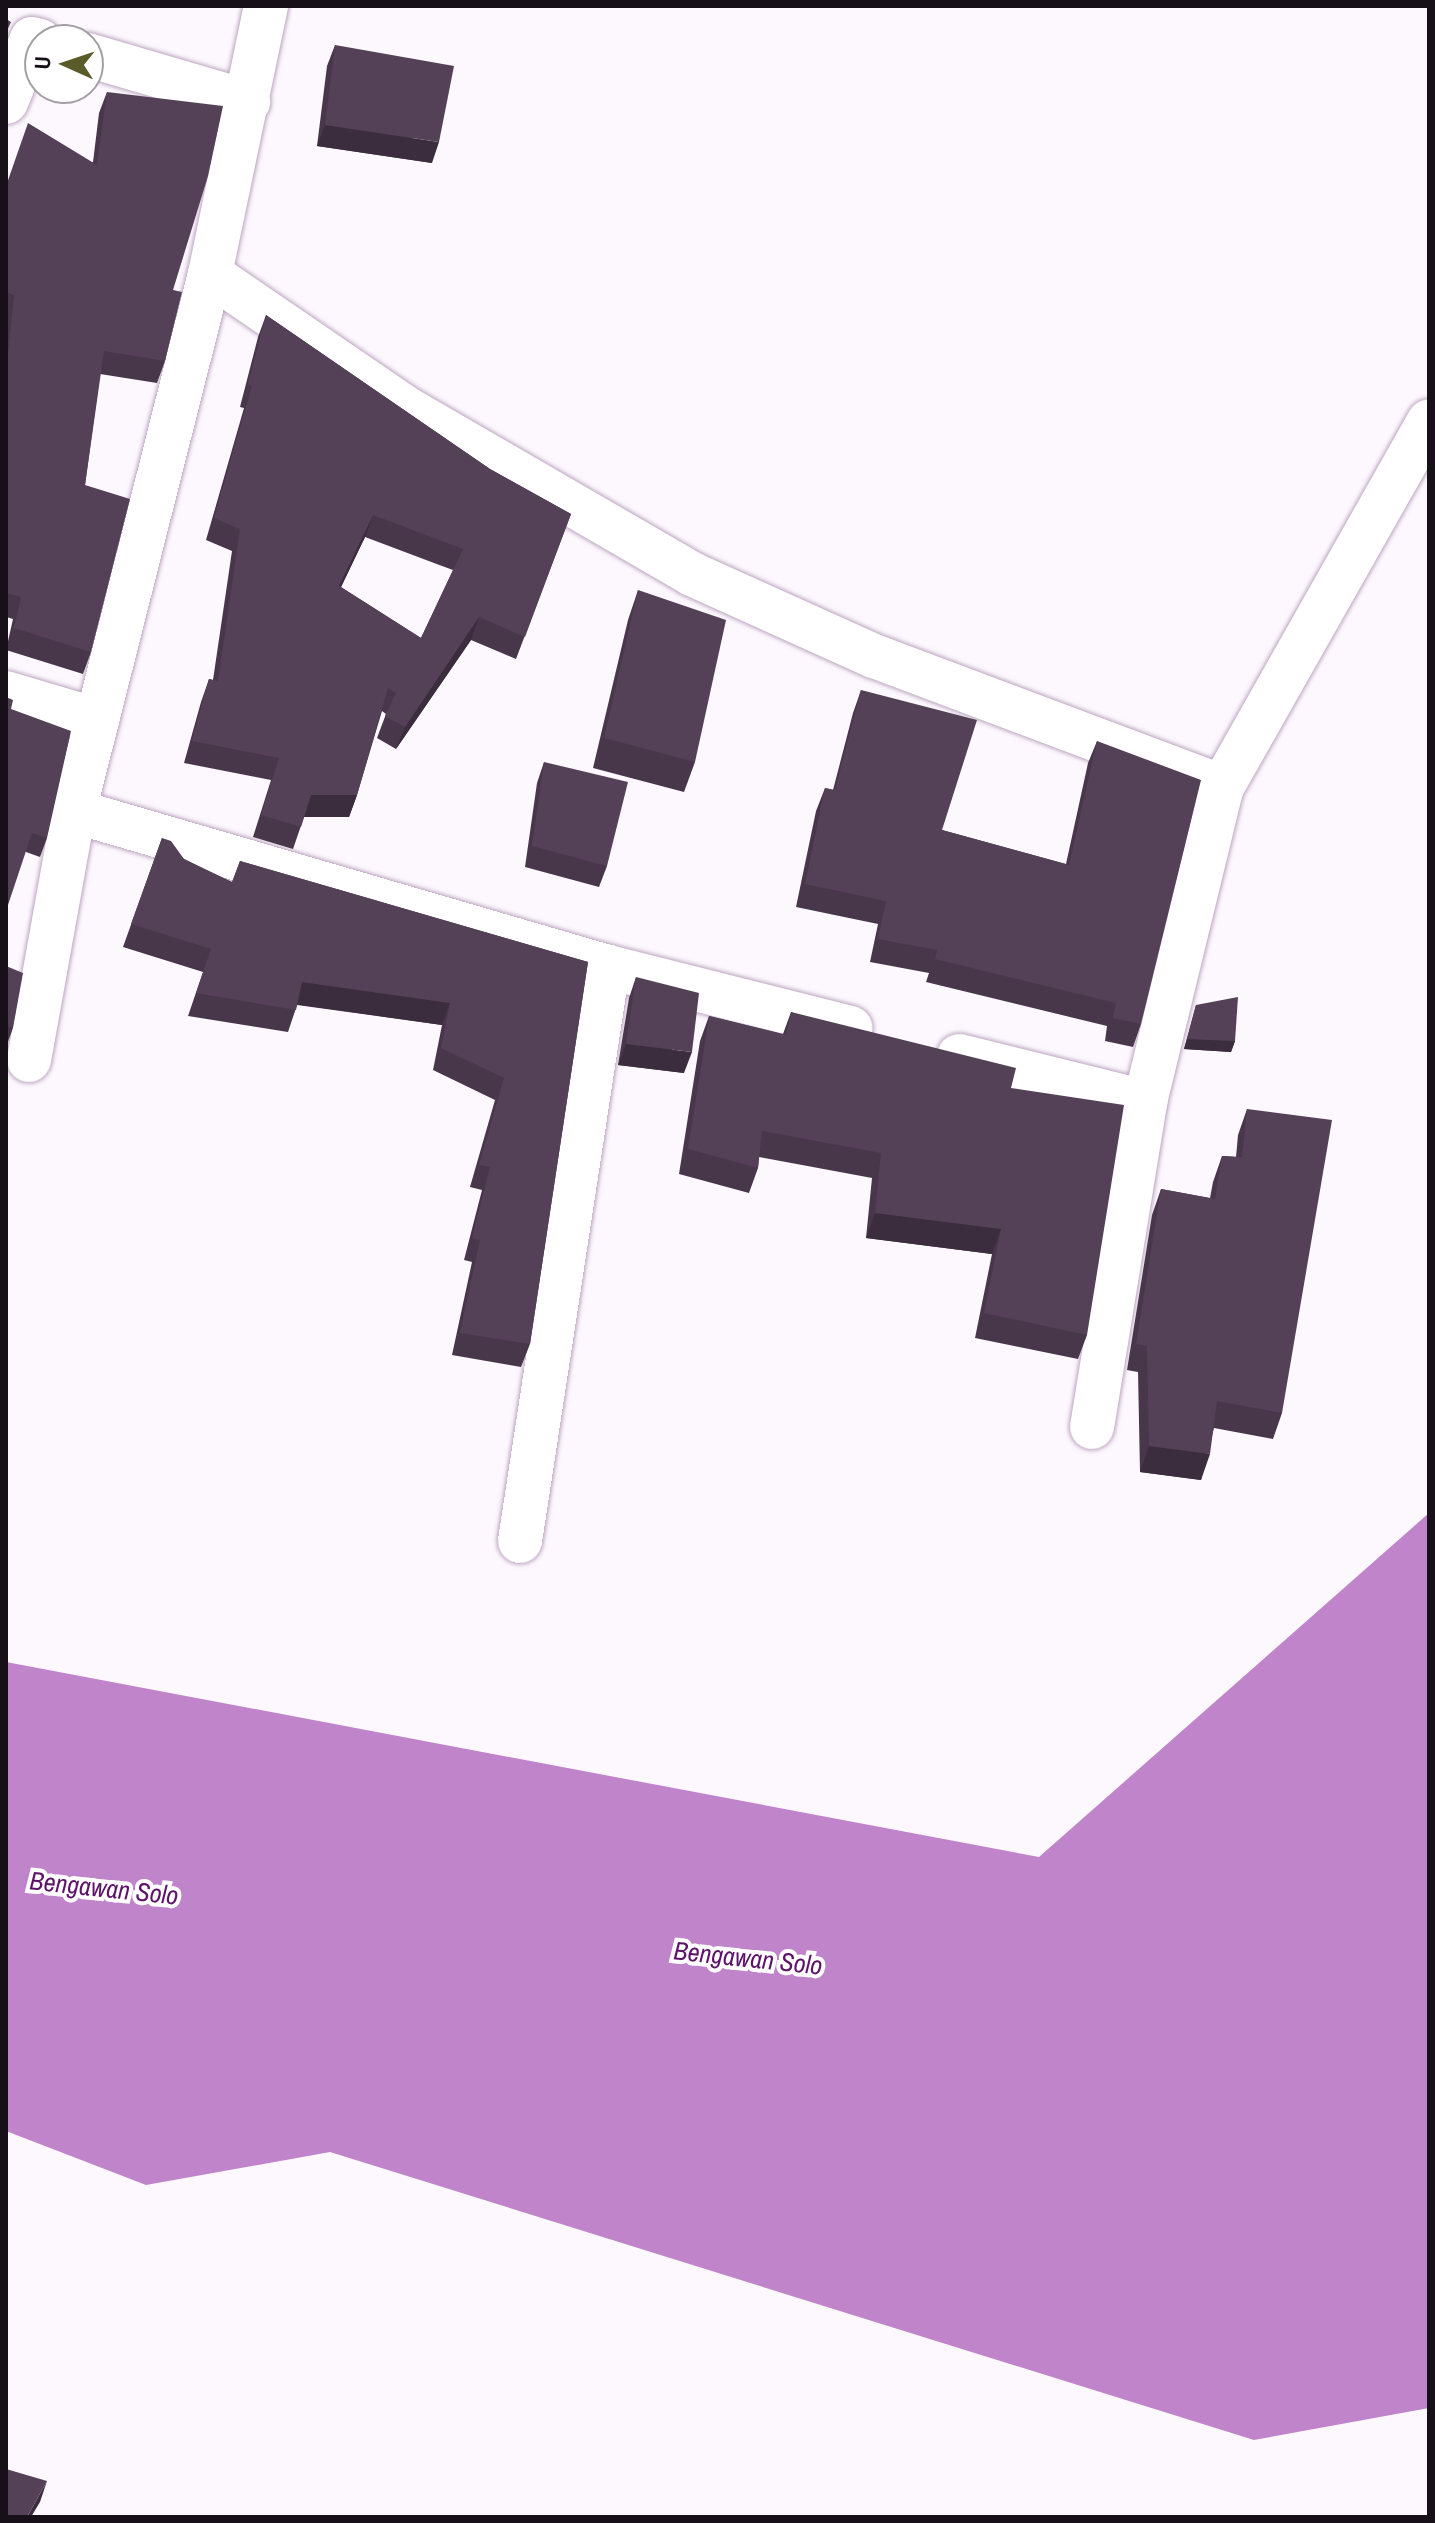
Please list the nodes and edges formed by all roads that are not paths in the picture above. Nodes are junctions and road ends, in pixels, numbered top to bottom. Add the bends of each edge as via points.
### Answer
1 (266, 6) edge
2 (24, 43) edge
3 (104, 60) edge
4 (6, 102) edge
5 (248, 102) junction
6 (210, 274) junction
7 (1429, 421) edge
8 (6, 693) edge
9 (97, 720) junction
10 (1222, 787) junction
11 (74, 811) junction
12 (608, 967) junction
13 (29, 1060) dead end
14 (1145, 1102) junction
15 (1092, 1427) dead end
16 (520, 1541) dead end

1 - 5 street
2 - 4 street
3 - 5 street
5 - 6 street
6 - 9 street
6 - 10 street via 404,407 692,574 874,656
7 - 10 street
8 - 9 street
9 - 11 street
10 - 14 street
11 - 12 street
11 - 13 street
12 - 14 street
12 - 16 street
14 - 15 street

